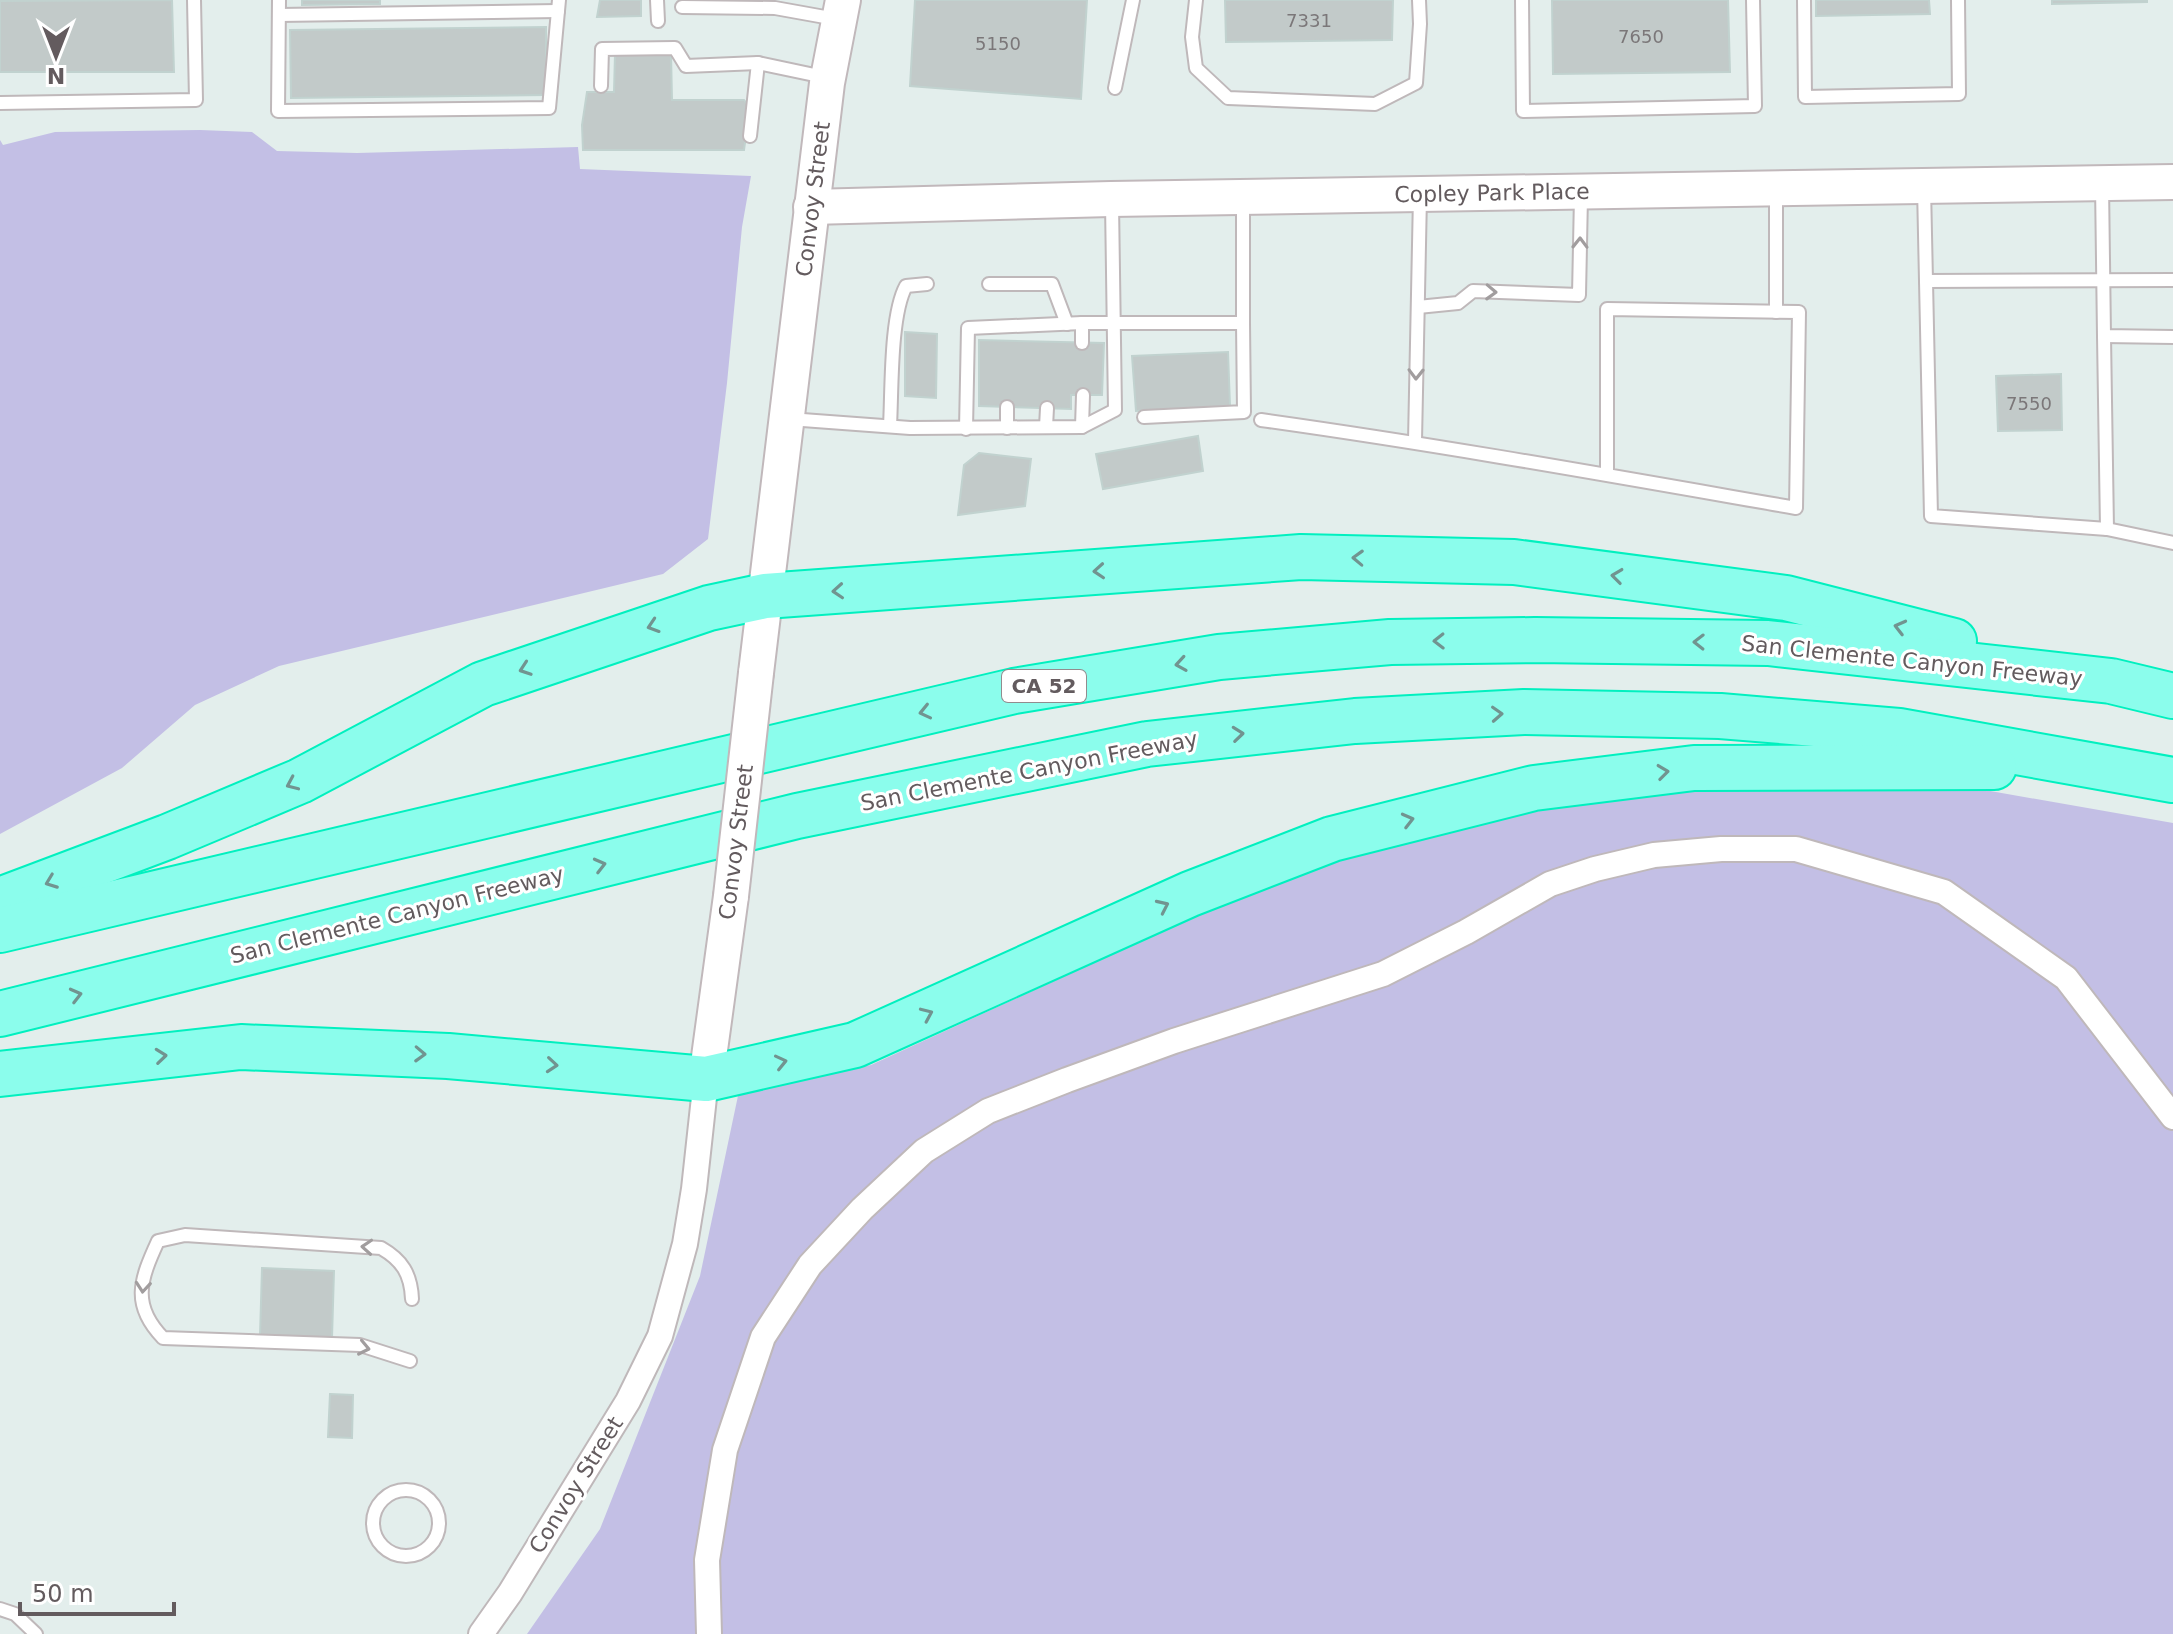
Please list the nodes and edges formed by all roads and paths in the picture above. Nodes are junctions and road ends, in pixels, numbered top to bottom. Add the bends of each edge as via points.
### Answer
1 (194, 0) edge
2 (279, 0) edge
3 (657, 0) edge
4 (1133, 0) edge
5 (1196, 0) edge
6 (1419, 0) edge
7 (1522, 0) edge
8 (1753, 0) edge
9 (1804, 0) edge
10 (1958, 0) edge
11 (559, 5) edge
12 (460, 6) edge
13 (393, 7) edge
14 (682, 7) dead end
15 (841, 10) edge
16 (279, 15) junction
17 (658, 21) dead end
18 (758, 63) junction
19 (828, 78) junction
20 (601, 86) dead end
21 (1115, 88) dead end
22 (0, 103) edge
23 (750, 136) dead end
24 (2173, 182) edge
25 (2102, 183) junction
26 (1924, 186) junction
27 (1776, 188) junction
28 (1581, 191) junction
29 (1420, 194) junction
30 (1243, 197) junction
31 (1111, 199) junction
32 (811, 207) junction
33 (2103, 279) junction
34 (2173, 280) edge
35 (1926, 281) junction
36 (927, 284) dead end
37 (989, 284) dead end
38 (1418, 307) junction
39 (1776, 312) junction
40 (1082, 323) junction
41 (1243, 323) junction
42 (1067, 324) junction
43 (1113, 324) junction
44 (1047, 326) junction
45 (2104, 336) junction
46 (2173, 337) edge
47 (1047, 342) dead end
48 (1082, 343) dead end
49 (1083, 395) dead end
50 (1007, 407) dead end
51 (1047, 408) dead end
52 (1144, 417) dead end
53 (786, 419) junction
54 (1261, 420) dead end
55 (890, 426) junction
56 (1046, 427) junction
57 (1082, 427) junction
58 (1007, 428) junction
59 (966, 429) junction
60 (1415, 441) junction
61 (1607, 475) junction
62 (2107, 529) junction
63 (2173, 543) edge
64 (765, 596) junction
65 (2111, 681) junction
66 (2173, 696) edge
67 (2101, 765) junction
68 (2173, 780) edge
69 (0, 900) edge
70 (0, 930) edge
71 (0, 1014) edge
72 (0, 1074) edge
73 (706, 1079) junction
74 (2173, 1117) edge
75 (412, 1299) dead end
76 (410, 1361) dead end
77 (436, 1505) joint
78 (0, 1609) edge
79 (36, 1634) edge
80 (481, 1634) edge
81 (709, 1634) edge

1 - 22 lane via 196,100
2 - 16 lane
3 - 17 lane
4 - 21 lane
5 - 6 lane via 1196,68 1228,98 1375,104 1416,83
7 - 8 lane via 1523,111 1755,106
9 - 10 lane via 1805,97 1959,94
11 - 12 lane
11 - 16 lane via 549,108 278,111
12 - 13 lane
13 - 16 lane
14 - 15 lane
15 - 19 main road, Convoy Street
18 - 19 lane
18 - 20 lane via 686,66 675,48 602,49
18 - 23 lane
19 - 32 main road, Convoy Street
24 - 25 main road, Copley Park Place
25 - 26 main road, Copley Park Place
25 - 33 lane
26 - 27 main road, Copley Park Place
26 - 35 lane
27 - 28 main road, Copley Park Place
27 - 39 lane
28 - 29 main road, Copley Park Place
38 -> 28 lane via 1458,303 1473,291 1579,295
29 - 30 main road, Copley Park Place
29 - 38 lane
30 - 31 main road, Copley Park Place
30 - 41 lane
31 - 32 main road, Copley Park Place
31 - 43 lane
32 - 53 main road, Convoy Street
33 - 34 lane
33 - 35 lane
33 - 45 lane
35 - 62 lane via 1931,516
36 - 55 lane via 906,286 902,293
37 - 42 lane via 1052,284
38 -> 60 lane
39 - 61 lane via 1607,309
39 - 61 lane via 1799,312 1796,508
40 - 42 lane
40 - 43 lane
40 - 48 lane
41 - 43 lane
41 - 52 lane via 1244,412
42 - 44 lane
43 - 57 lane via 1115,410
44 - 47 lane
44 - 59 lane via 1008,334 968,328
45 - 46 lane
45 - 62 lane
49 - 57 lane
50 - 58 lane
51 - 56 lane
53 - 55 lane
53 - 64 main road, Convoy Street
54 - 60 lane
55 - 59 lane
56 - 57 lane
56 - 58 lane
58 - 59 lane
60 - 61 lane
62 - 63 lane
65 -> 64 highway via 1786,598 1514,562 1301,557
64 -> 69 highway via 709,608 483,684 300,781
64 - 73 main road, Convoy Street, bridge
65 - 66 highway, San Clemente Canyon Freeway / CA 52
65 -> 70 highway, San Clemente Canyon Freeway / CA 52 via 1768,643 1390,642 1219,657 1014,691
67 - 68 highway, San Clemente Canyon Freeway
71 -> 67 highway, San Clemente Canyon Freeway via 797,816 1147,744 1355,721 1524,712 1705,715 1899,731
73 -> 67 highway via 855,1045 1190,894 1332,839 1534,788 1694,768
72 -> 73 highway via 241,1047 448,1056
73 - 80 street, Convoy Street via 685,1244 660,1336 628,1401
74 - 81 street via 2066,978 1944,892 1796,849 1654,855 1550,884 1383,974 1067,1080 988,1111 924,1151 810,1265 763,1337 725,1450 707,1560
75 -> 76 lane via 412,1281 405,1269 381,1248 185,1235 158,1241 140,1295 148,1322 163,1338 360,1345
77 - 77 lane via 421,1491 392,1493 373,1512 378,1542 402,1558 421,1554 440,1523
78 - 79 lane via 15,1614

